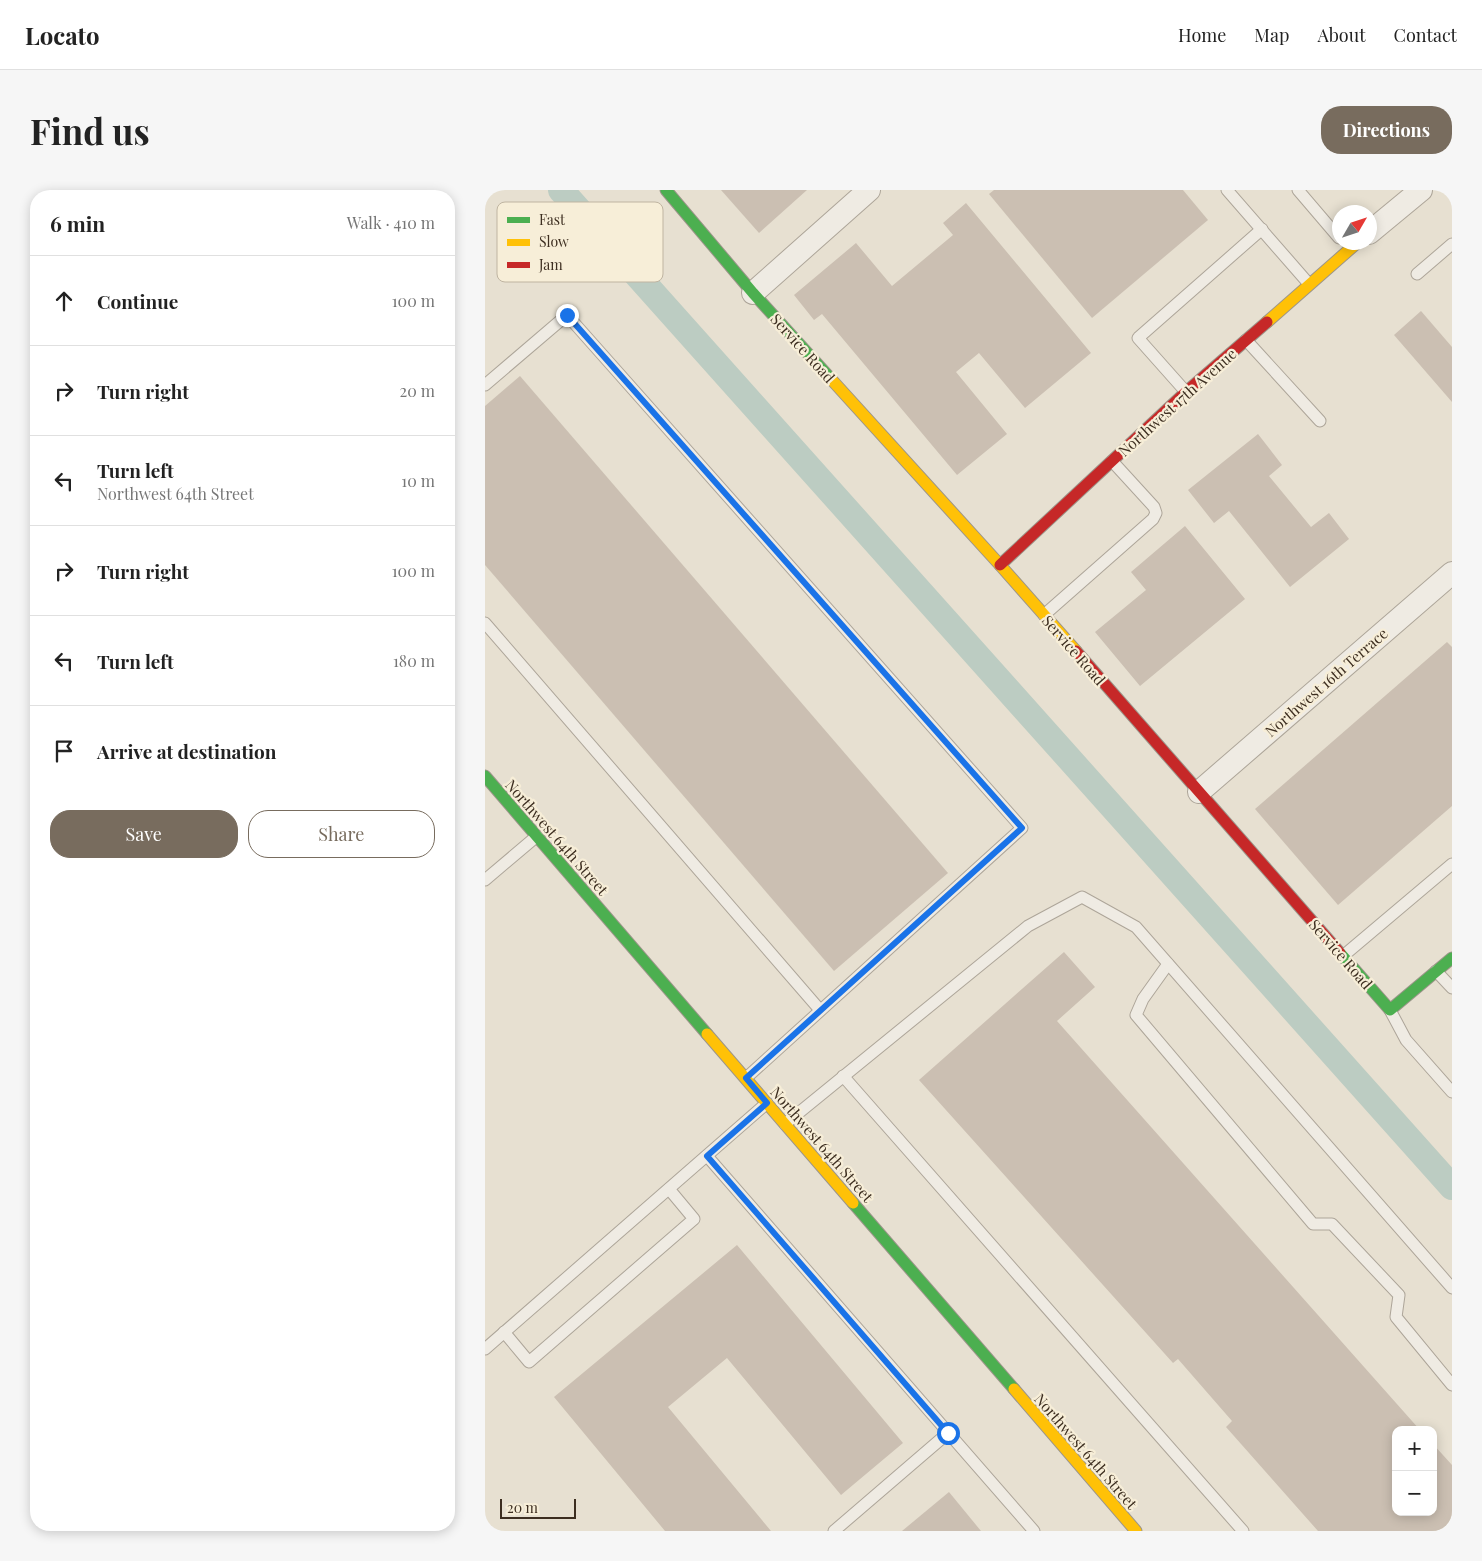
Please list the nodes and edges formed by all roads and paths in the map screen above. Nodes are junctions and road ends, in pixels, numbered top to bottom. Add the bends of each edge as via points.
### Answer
1 (666, 190) edge
2 (869, 190) edge
3 (1227, 190) edge
4 (1298, 190) edge
5 (1421, 190) edge
6 (1377, 226) edge
7 (1262, 229) junction
8 (1332, 230) edge
9 (1452, 244) edge
10 (1345, 250) edge
11 (1417, 274) dead end
12 (1309, 284) junction
13 (753, 293) junction
14 (1246, 340) junction
15 (485, 385) edge
16 (1186, 392) junction
17 (1320, 421) dead end
18 (1112, 461) junction
19 (1000, 565) junction
20 (1452, 573) edge
21 (1044, 616) junction
22 (485, 622) edge
23 (485, 776) edge
24 (1199, 792) junction
25 (537, 836) junction
26 (1452, 864) edge
27 (485, 880) edge
28 (1343, 956) junction
29 (1452, 958) edge
30 (1168, 964) junction
31 (1437, 971) junction
32 (1452, 988) edge
33 (821, 1010) junction
34 (1390, 1010) junction
35 (843, 1076) junction
36 (746, 1078) junction
37 (1452, 1092) edge
38 (767, 1103) junction
39 (785, 1124) junction
40 (707, 1156) junction
41 (669, 1189) junction
42 (1452, 1288) edge
43 (504, 1332) junction
44 (485, 1349) edge
45 (1452, 1385) edge
46 (948, 1433) junction
47 (834, 1531) edge
48 (1034, 1531) edge
49 (1135, 1531) edge
50 (1243, 1531) edge

1 - 13 street, Service Road
2 - 13 street
3 - 7 lane
4 - 8 lane
5 - 6 street
7 - 12 lane
7 - 16 lane via 1137,338
9 - 11 lane
10 - 12 street, Northwest 17th Avenue
12 - 14 street, Northwest 17th Avenue
13 - 19 street, Service Road
14 - 16 street, Northwest 17th Avenue
14 - 17 lane
15 - 33 lane via 567,315 1022,828
16 - 18 street, Northwest 17th Avenue
18 - 19 street, Northwest 17th Avenue
18 - 21 lane via 1156,513
19 - 21 street, Service Road
20 - 24 street, Northwest 16th Terrace
21 - 24 street, Service Road
22 - 33 lane
23 - 25 street, Northwest 64th Street
24 - 28 street, Service Road
25 - 27 lane
25 - 36 street, Northwest 64th Street
26 - 28 lane
28 - 34 street, Service Road
29 - 31 street
30 - 35 lane via 1136,927 1082,897 1028,926
30 - 42 lane
30 - 45 lane via 1143,999 1136,1015 1313,1224 1332,1224 1399,1295 1396,1317
31 - 32 lane
31 - 34 street
33 - 36 lane
34 - 37 lane via 1406,1040
35 - 39 lane
35 - 50 lane
36 - 38 street, Northwest 64th Street
38 - 39 street, Northwest 64th Street
38 - 40 lane
39 - 49 street, Northwest 64th Street
40 - 41 lane
40 - 46 lane
41 - 43 lane
41 - 43 lane via 694,1220 529,1362
43 - 44 lane
46 - 47 lane
46 - 48 lane

